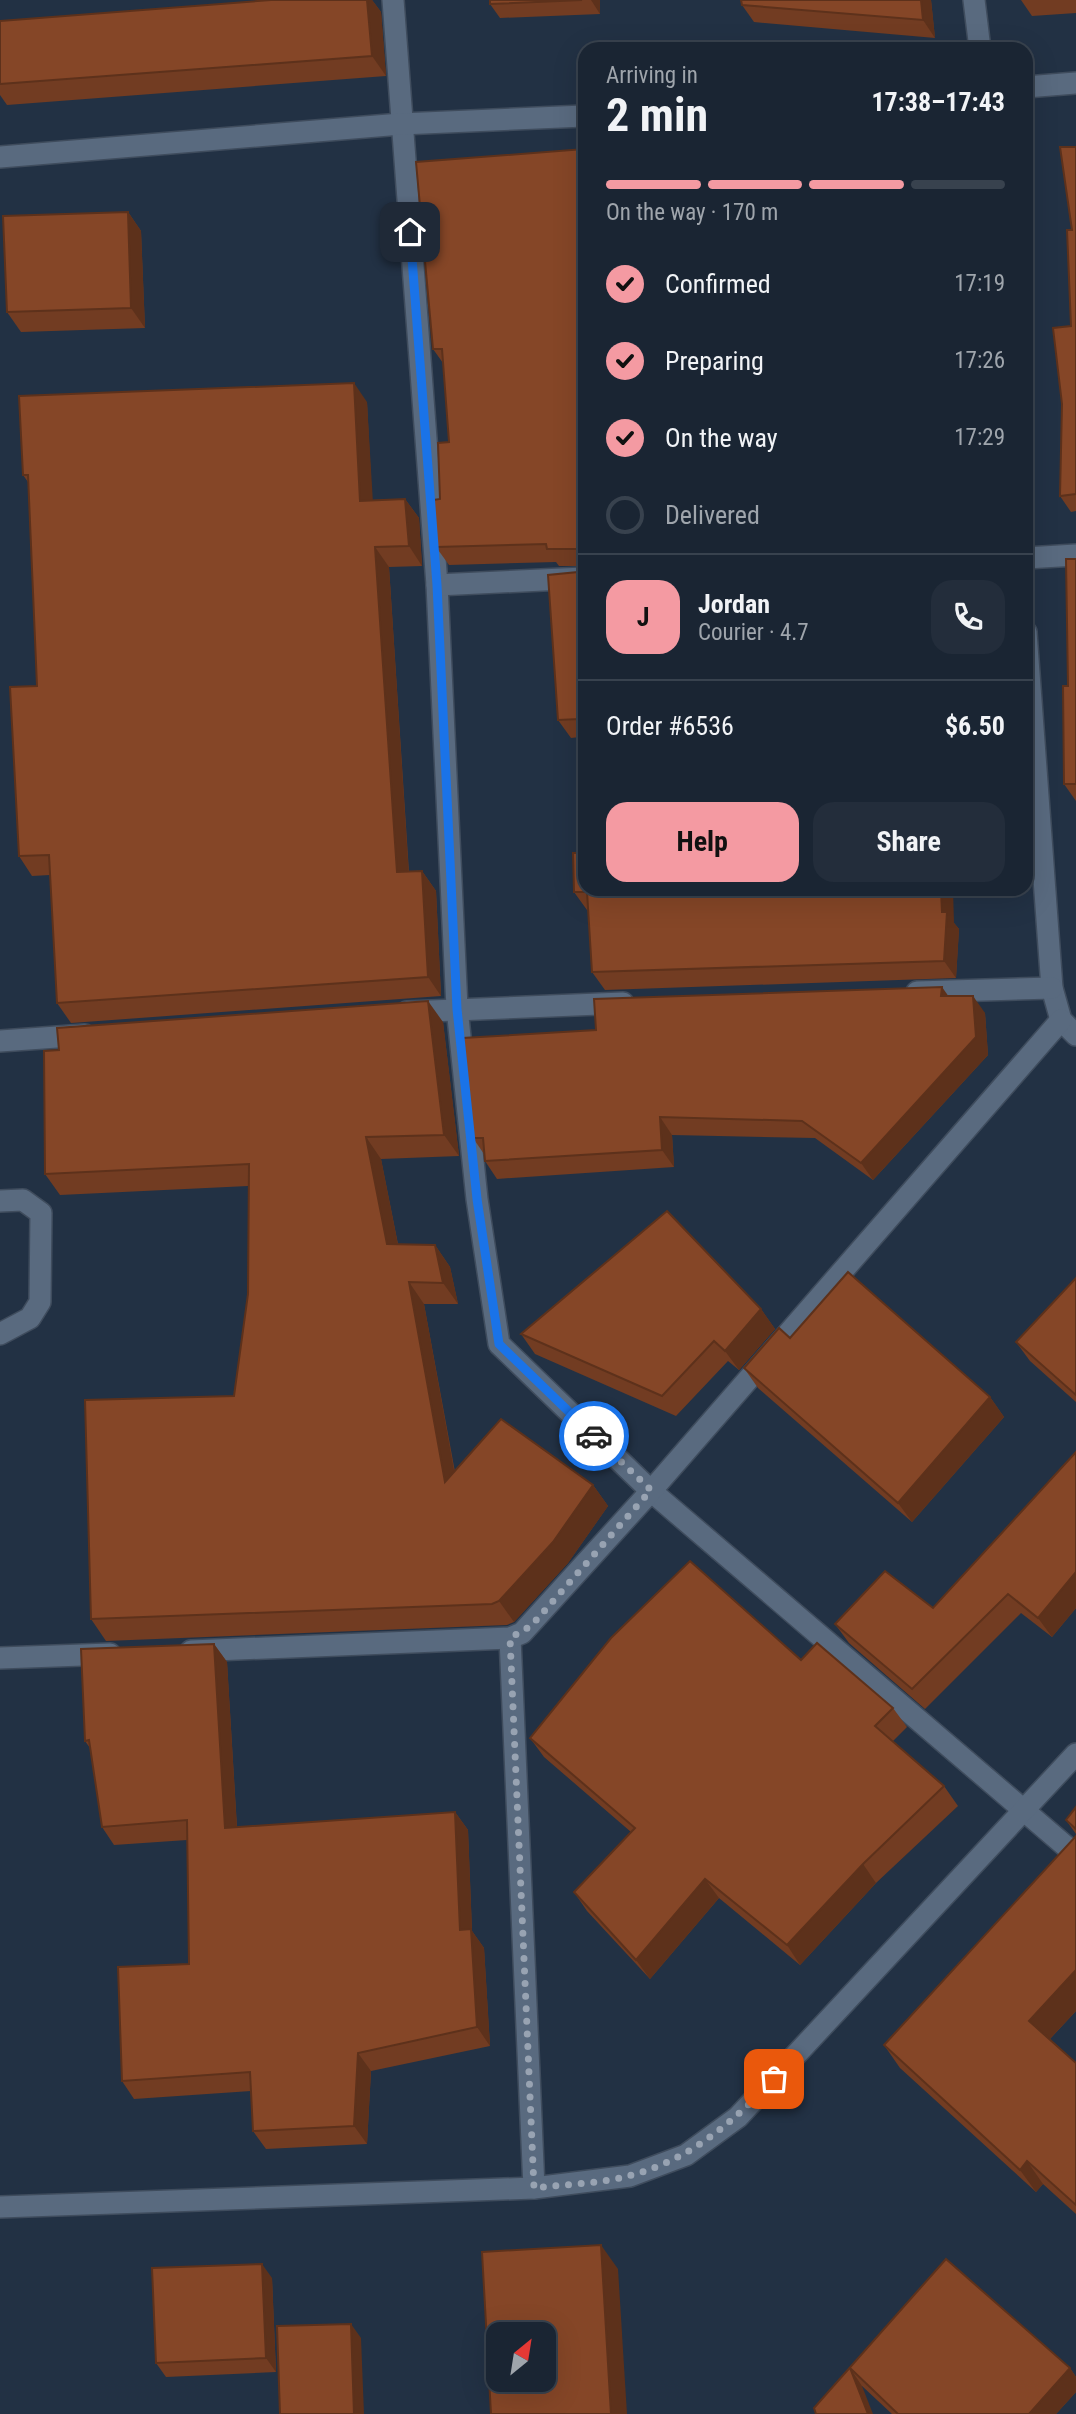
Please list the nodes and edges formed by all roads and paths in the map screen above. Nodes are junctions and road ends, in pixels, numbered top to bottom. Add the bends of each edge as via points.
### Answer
1 (393, 0) edge
2 (974, 0) edge
3 (979, 42) edge
4 (1076, 83) edge
5 (1033, 86) edge
6 (578, 116) edge
7 (401, 124) junction
8 (0, 157) edge
9 (1076, 555) edge
10 (1033, 558) edge
11 (578, 579) edge
12 (437, 585) junction
13 (1033, 728) edge
14 (1052, 988) junction
15 (900, 993) edge
16 (637, 1002) edge
17 (457, 1009) junction
18 (388, 1013) edge
19 (1069, 1028) edge
20 (111, 1033) edge
21 (0, 1041) edge
22 (0, 1200) edge
23 (0, 1334) edge
24 (651, 1490) junction
25 (510, 1638) junction
26 (166, 1652) edge
27 (124, 1654) edge
28 (0, 1658) edge
29 (1076, 1754) edge
30 (1027, 1810) junction
31 (1076, 1855) edge
32 (534, 2188) junction
33 (0, 2207) edge

1 - 7 street
2 - 3 street
4 - 5 street
6 - 7 street
7 - 8 street
7 - 12 street
9 - 10 street
11 - 12 street
12 - 17 street
13 - 14 street
14 - 15 street
14 - 19 street
16 - 17 street
17 - 18 street
17 - 24 street via 477,1199 499,1344
19 - 24 street
20 - 21 street
22 - 23 street via 23,1200 41,1213 40,1302 30,1318
24 - 25 street via 531,1626
24 - 30 street
25 - 26 street
25 - 32 street
27 - 28 street
29 - 30 street
30 - 31 street
30 - 32 street via 738,2117 686,2155 631,2176
32 - 33 street

